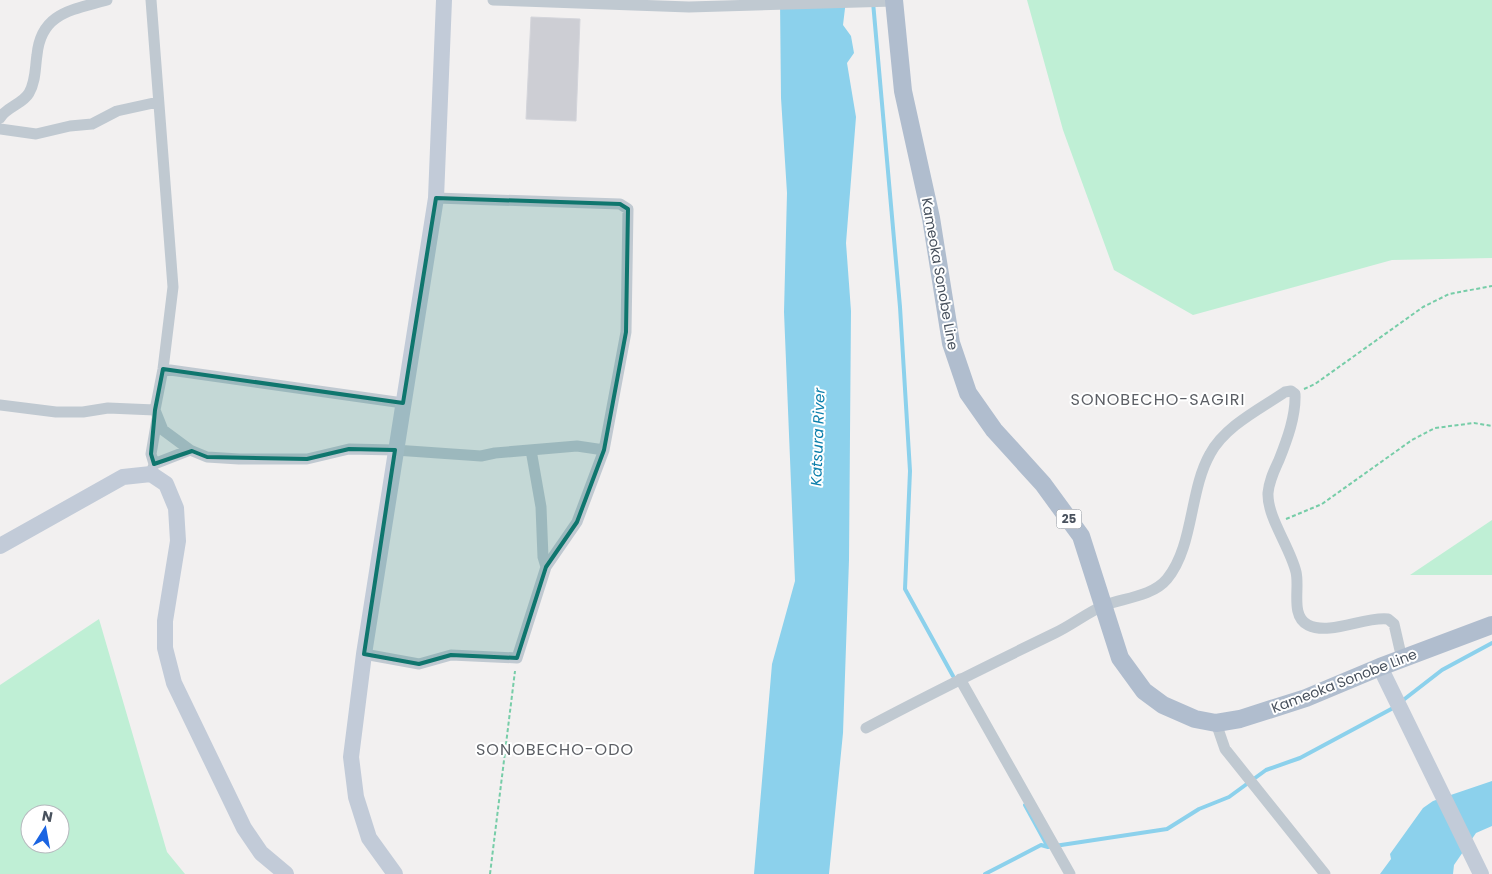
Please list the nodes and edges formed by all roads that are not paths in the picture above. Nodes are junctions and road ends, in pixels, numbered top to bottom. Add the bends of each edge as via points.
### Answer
1 (107, 0) edge
2 (151, 0) edge
3 (444, 0) edge
4 (493, 0) edge
5 (892, 1) edge
6 (158, 102) junction
7 (0, 118) edge
8 (0, 130) edge
9 (436, 198) junction
10 (163, 369) junction
11 (403, 403) junction
12 (0, 405) edge
13 (156, 415) junction
14 (190, 450) junction
15 (395, 450) junction
16 (531, 450) junction
17 (604, 450) junction
18 (152, 469) junction
19 (0, 546) edge
20 (546, 567) junction
21 (1104, 606) junction
22 (1492, 625) edge
23 (364, 654) junction
24 (1402, 660) junction
25 (1380, 667) junction
26 (960, 679) junction
27 (1216, 722) junction
28 (866, 728) dead end
29 (286, 874) edge
30 (395, 874) edge
31 (1070, 874) edge
32 (1325, 874) edge
33 (1481, 874) edge

1 - 7 street via 58,15 43,30 29,94
2 - 6 street
3 - 9 street
4 - 5 street via 689,6
5 - 21 main road, Kameoka Sonobe Line / 25 via 904,91 931,218 951,343 968,394 994,430 1043,484 1081,536
6 - 8 street via 117,111 92,124 36,134
6 - 10 street via 172,287
9 - 11 street
9 - 17 street via 620,204 628,208 626,332
10 - 11 street
10 - 13 street
11 - 15 street
12 - 13 street via 56,412 108,408
13 - 14 street via 163,430
13 - 18 street
14 - 15 street via 207,457 307,459 349,449
14 - 18 street
15 - 16 street via 481,456
15 - 23 street
16 - 17 street via 577,446
16 - 20 street via 541,507
17 - 20 street via 577,522
18 - 19 street via 123,477
18 - 29 street via 166,484 176,508 178,541 165,621 166,648 174,683 244,828 260,853
20 - 23 street via 517,658 452,655 419,664
21 - 24 street via 1140,595 1166,581 1180,554 1210,453 1225,434 1291,391 1295,394 1296,404 1268,492 1297,575 1298,610 1302,620 1309,626 1322,628 1388,619 1394,624
21 - 26 street
21 - 27 main road, Kameoka Sonobe Line / 25 via 1120,658 1144,691 1164,705 1195,719
22 - 24 main road, Kameoka Sonobe Line / 25
23 - 30 street via 351,757 356,797 369,838
24 - 25 main road, Kameoka Sonobe Line / 25
25 - 27 main road, Kameoka Sonobe Line / 25 via 1306,698
25 - 33 street
26 - 28 street
26 - 31 street
27 - 32 street via 1224,749

